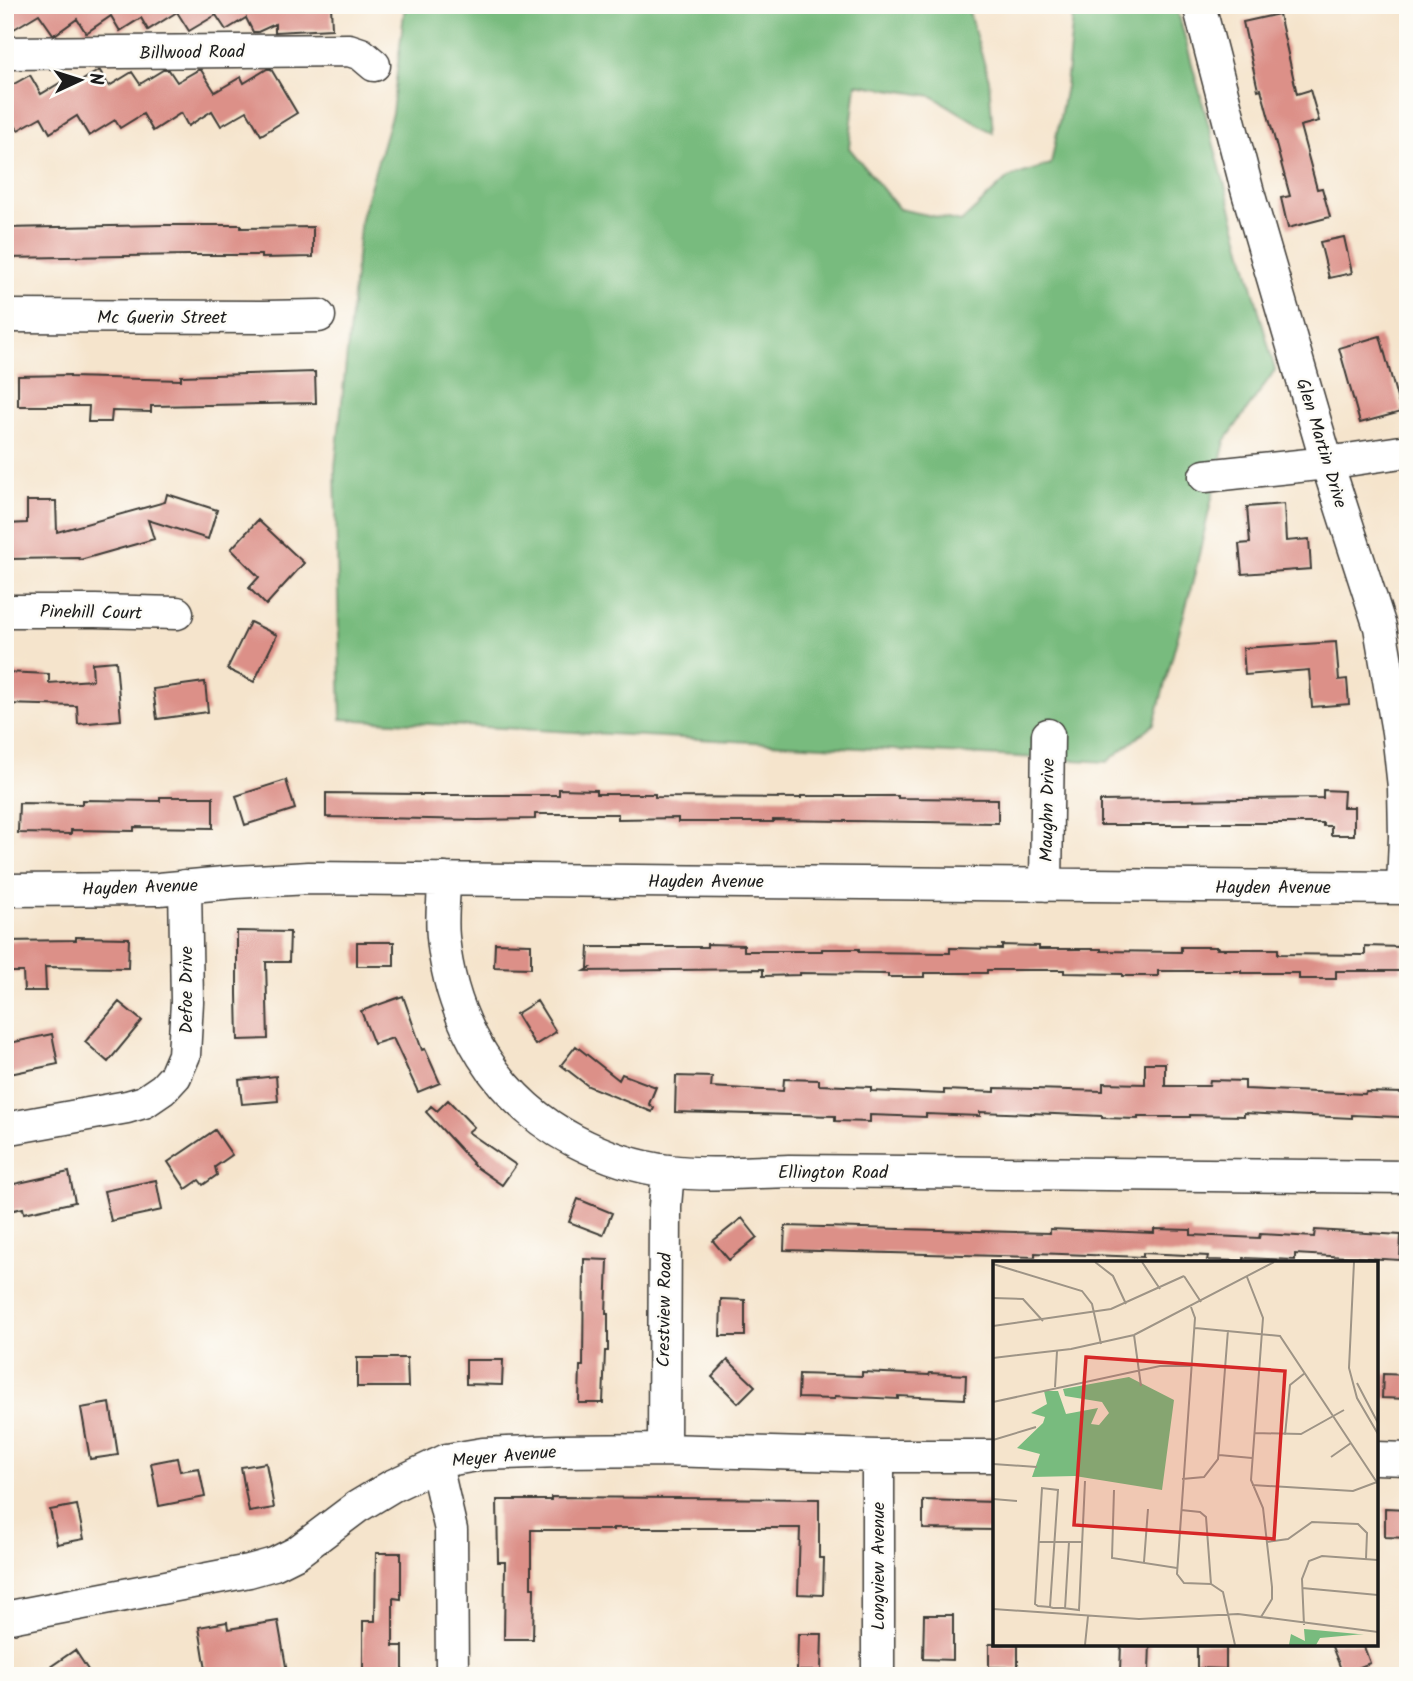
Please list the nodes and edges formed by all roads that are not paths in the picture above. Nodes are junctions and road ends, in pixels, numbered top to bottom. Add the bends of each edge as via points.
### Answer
1 (1199, 5) edge
2 (5, 53) edge
3 (374, 65) dead end
4 (5, 316) edge
5 (319, 316) dead end
6 (1408, 451) edge
7 (1327, 463) junction
8 (1205, 476) dead end
9 (5, 611) edge
10 (177, 613) dead end
11 (1048, 735) dead end
12 (444, 879) junction
13 (1046, 885) junction
14 (185, 886) junction
15 (1405, 888) edge
16 (5, 890) edge
17 (5, 1129) edge
18 (668, 1171) junction
19 (1408, 1177) edge
20 (664, 1450) junction
21 (878, 1456) junction
22 (993, 1456) edge
23 (1378, 1458) edge
24 (1408, 1459) edge
25 (436, 1465) junction
26 (5, 1618) edge
27 (452, 1676) edge
28 (878, 1676) edge

1 - 7 street, Glen Martin Drive via 1247,190
2 - 3 street, Billwood Road via 349,50
4 - 5 street, Mc Guerin Street
6 - 7 street
7 - 8 street
7 - 15 street, Glen Martin Drive via 1380,627 1388,669 1404,787
9 - 10 street, Pinehill Court
11 - 13 street, Maughn Drive
12 - 13 street, Hayden Avenue
12 - 14 street, Hayden Avenue via 309,878
12 - 18 street, Ellington Road via 443,934 449,979 463,1022 502,1083 525,1108 573,1140 605,1155
13 - 15 street, Hayden Avenue
14 - 16 street, Hayden Avenue
14 - 17 street, Defoe Drive via 186,1048 175,1076 144,1102
18 - 19 street, Ellington Road
18 - 20 street, Crestview Road
20 - 21 street, Meyer Avenue
20 - 25 street, Meyer Avenue via 483,1454
21 - 22 street, Meyer Avenue
21 - 28 street, Longview Avenue
23 - 24 street
25 - 26 street, Meyer Avenue via 357,1507 274,1564
25 - 27 street via 451,1530

